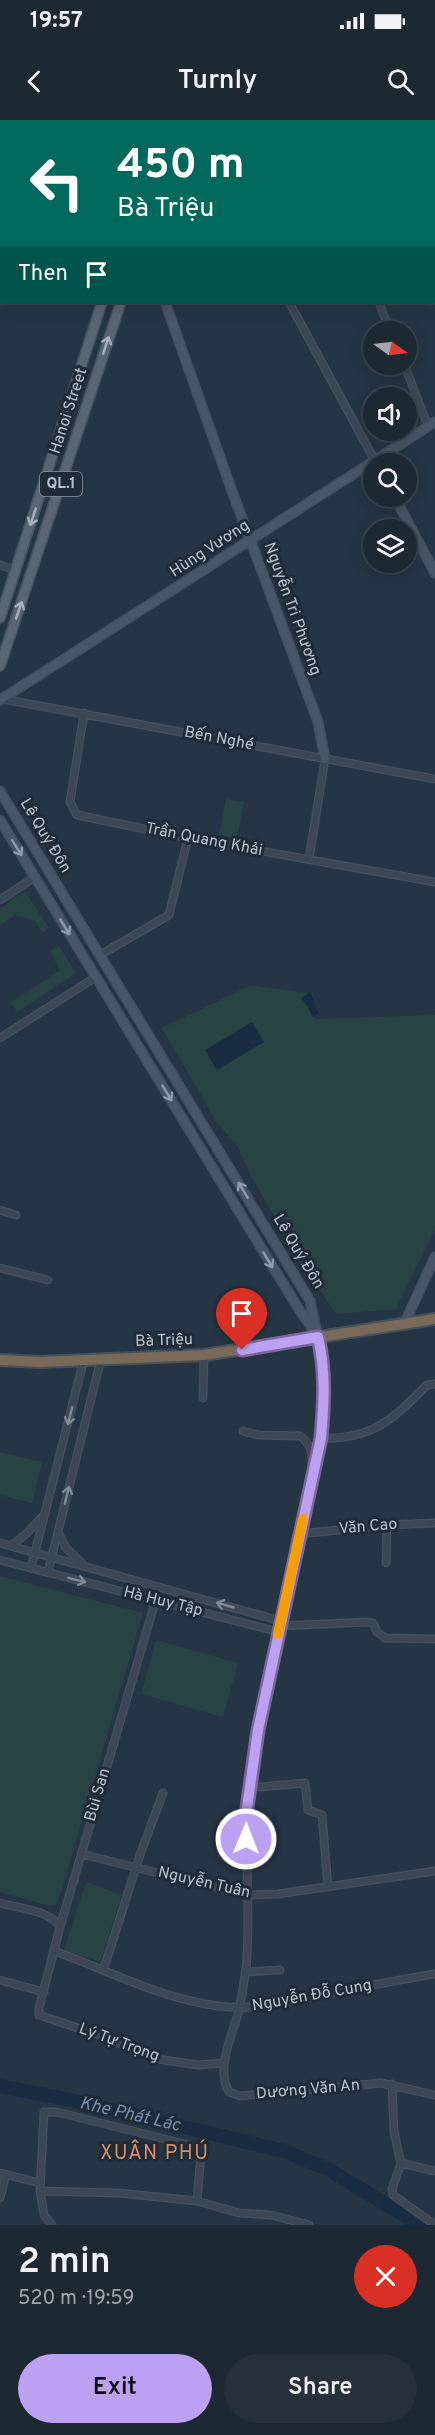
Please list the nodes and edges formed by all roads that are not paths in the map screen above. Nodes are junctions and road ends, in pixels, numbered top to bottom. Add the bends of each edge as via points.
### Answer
1 (102, 303) edge
2 (121, 303) edge
3 (165, 303) edge
4 (290, 303) edge
5 (378, 303) edge
6 (386, 321) edge
7 (409, 375) edge
8 (432, 424) edge
9 (371, 453) edge
10 (389, 453) edge
11 (363, 470) edge
12 (400, 507) edge
13 (251, 541) junction
14 (0, 565) edge
15 (16, 570) junction
16 (435, 573) edge
17 (0, 618) edge
18 (0, 666) edge
19 (1, 700) edge
20 (84, 713) junction
21 (325, 759) junction
22 (435, 779) edge
23 (0, 791) edge
24 (16, 817) junction
25 (1, 822) edge
26 (188, 838) junction
27 (309, 859) junction
28 (35, 877) junction
29 (435, 882) edge
30 (0, 900) edge
31 (100, 955) junction
32 (108, 969) junction
33 (96, 977) junction
34 (0, 1038) edge
35 (224, 1159) junction
36 (212, 1167) junction
37 (0, 1210) edge
38 (16, 1215) dead end
39 (435, 1257) edge
40 (0, 1268) edge
41 (48, 1280) dead end
42 (435, 1319) edge
43 (405, 1322) junction
44 (318, 1337) junction
45 (204, 1355) junction
46 (84, 1359) junction
47 (101, 1359) junction
48 (0, 1360) edge
49 (435, 1384) edge
50 (203, 1398) dead end
51 (243, 1431) dead end
52 (321, 1438) junction
53 (313, 1477) junction
54 (47, 1511) junction
55 (435, 1523) edge
56 (387, 1525) junction
57 (57, 1532) junction
58 (300, 1534) junction
59 (0, 1543) edge
60 (11, 1546) junction
61 (36, 1552) junction
62 (52, 1556) junction
63 (0, 1560) edge
64 (386, 1563) dead end
65 (85, 1566) junction
66 (31, 1568) junction
67 (48, 1572) junction
68 (125, 1577) junction
69 (120, 1590) junction
70 (156, 1599) junction
71 (205, 1600) junction
72 (202, 1611) junction
73 (280, 1626) junction
74 (435, 1639) edge
75 (249, 1788) junction
76 (164, 1793) dead end
77 (81, 1854) junction
78 (137, 1868) junction
79 (435, 1871) edge
80 (328, 1887) junction
81 (247, 1895) junction
82 (0, 1903) edge
83 (60, 1927) junction
84 (54, 1951) junction
85 (104, 1968) junction
86 (280, 1970) dead end
87 (245, 1972) junction
88 (435, 1974) edge
89 (0, 1980) edge
90 (44, 1992) junction
91 (240, 2007) junction
92 (224, 2063) junction
93 (392, 2085) junction
94 (435, 2095) edge
95 (401, 2163) junction
96 (435, 2171) edge
97 (3, 2173) edge
98 (40, 2182) junction
99 (40, 2191) junction
100 (0, 2198) edge
101 (197, 2201) junction
102 (52, 2225) edge
103 (309, 2225) edge
104 (435, 2225) edge

1 -> 15 main road, Hanoi Street / QL.1
18 -> 2 main road, Hanoi Street / QL.1
3 - 13 street, Nguyễn Tri Phương
4 - 9 street
5 - 6 street
7 - 8 street
8 - 10 street, Hùng Vương
11 - 13 street, Hùng Vương
12 - 16 street
13 - 19 street, Hùng Vương
13 - 21 street, Nguyễn Tri Phương via 318,722
14 - 15 street
15 - 17 main road, Hanoi Street / QL.1
19 - 20 street, Bến Nghé
20 - 21 street, Bến Nghé
20 - 26 street, Trần Quang Khải via 70,802 77,815
21 - 22 street, Bến Nghé
21 - 27 street
23 - 24 street, Lê Quý Đôn
24 - 25 street
24 - 31 street, Lê Quý Đôn
25 -> 28 street, Lê Quý Đôn
26 - 27 street, Trần Quang Khải
26 - 31 street via 169,915
27 - 29 street, Trần Quang Khải
28 - 30 street
28 -> 33 street, Lê Quý Đôn
31 - 32 street, Lê Quý Đôn
32 - 33 street
32 - 35 street, Lê Quý Đôn
33 - 34 street
33 -> 36 street, Lê Quý Đôn
35 - 36 street
44 -> 35 street, Lê Quý Đôn via 310,1301
36 -> 44 street, Lê Quý Đôn
37 - 38 street
39 - 43 street
40 - 41 street
42 - 43 highway, Bà Triệu
43 - 44 highway, Bà Triệu
44 - 45 highway, Bà Triệu
44 - 52 street, Dương Văn An via 324,1364
45 - 47 highway, Bà Triệu
45 - 50 street
46 - 47 highway, Bà Triệu
46 - 48 highway, Bà Triệu
46 -> 54 street
57 -> 47 street
49 - 52 street via 427,1385 391,1419 363,1434
51 - 53 street via 300,1436 310,1445
52 - 53 street, Dương Văn An
53 - 58 street, Dương Văn An
54 - 60 street
54 - 61 street
55 - 56 street, Văn Cao
56 - 58 street, Văn Cao
56 - 64 street
57 - 62 street
57 - 65 street via 66,1548
58 - 73 street, Dương Văn An
59 - 60 street, Hà Huy Tập
60 - 61 street, Hà Huy Tập
61 - 62 street, Hà Huy Tập
61 - 66 street
62 - 65 street, Hà Huy Tập
62 - 67 street
63 - 66 street, Hà Huy Tập
65 - 68 street, Hà Huy Tập
66 - 67 street, Hà Huy Tập
67 -> 69 street, Hà Huy Tập
68 - 69 street
68 - 71 street, Hà Huy Tập
69 - 70 street, Hà Huy Tập
70 - 72 street, Hà Huy Tập
70 - 77 street, Bùi San
71 - 72 street
73 -> 71 street, Hà Huy Tập
72 - 73 street, Hà Huy Tập
73 - 74 street via 366,1622 373,1623 385,1638
73 - 75 street, Dương Văn An
75 - 80 street via 306,1783 308,1810 322,1815
75 - 81 street, Dương Văn An
76 - 78 street
77 - 78 street, Nguyễn Tuân
77 - 83 street, Bùi San
78 - 81 street, Nguyễn Tuân
78 - 85 street
79 - 80 street, Nguyễn Tuân
80 - 81 street, Nguyễn Tuân
81 - 87 street, Dương Văn An
82 - 83 street via 49,1916
83 - 84 street, Bùi San
84 - 85 street, Nguyễn Đỗ Cung
84 - 90 street, Bùi San
85 - 91 street, Nguyễn Đỗ Cung via 140,1986 218,2006
86 - 87 street
87 - 91 street, Dương Văn An
88 - 91 street, Nguyễn Đỗ Cung via 288,2003
89 - 90 street
90 - 92 street, Lý Tự Trọng via 39,2015 45,2018 105,2037 152,2058 198,2065
91 - 92 street, Dương Văn An
92 - 93 street, Dương Văn An via 224,2082 229,2092 240,2096
93 - 94 street, Dương Văn An
93 - 95 street via 394,2132
95 - 96 street
95 - 104 street via 392,2189 394,2198
97 - 98 street
97 - 100 street
98 - 99 street
98 - 101 street via 44,2112 57,2112 197,2147 201,2153
99 - 101 street via 119,2193
99 - 102 street via 44,2216
101 - 103 street

